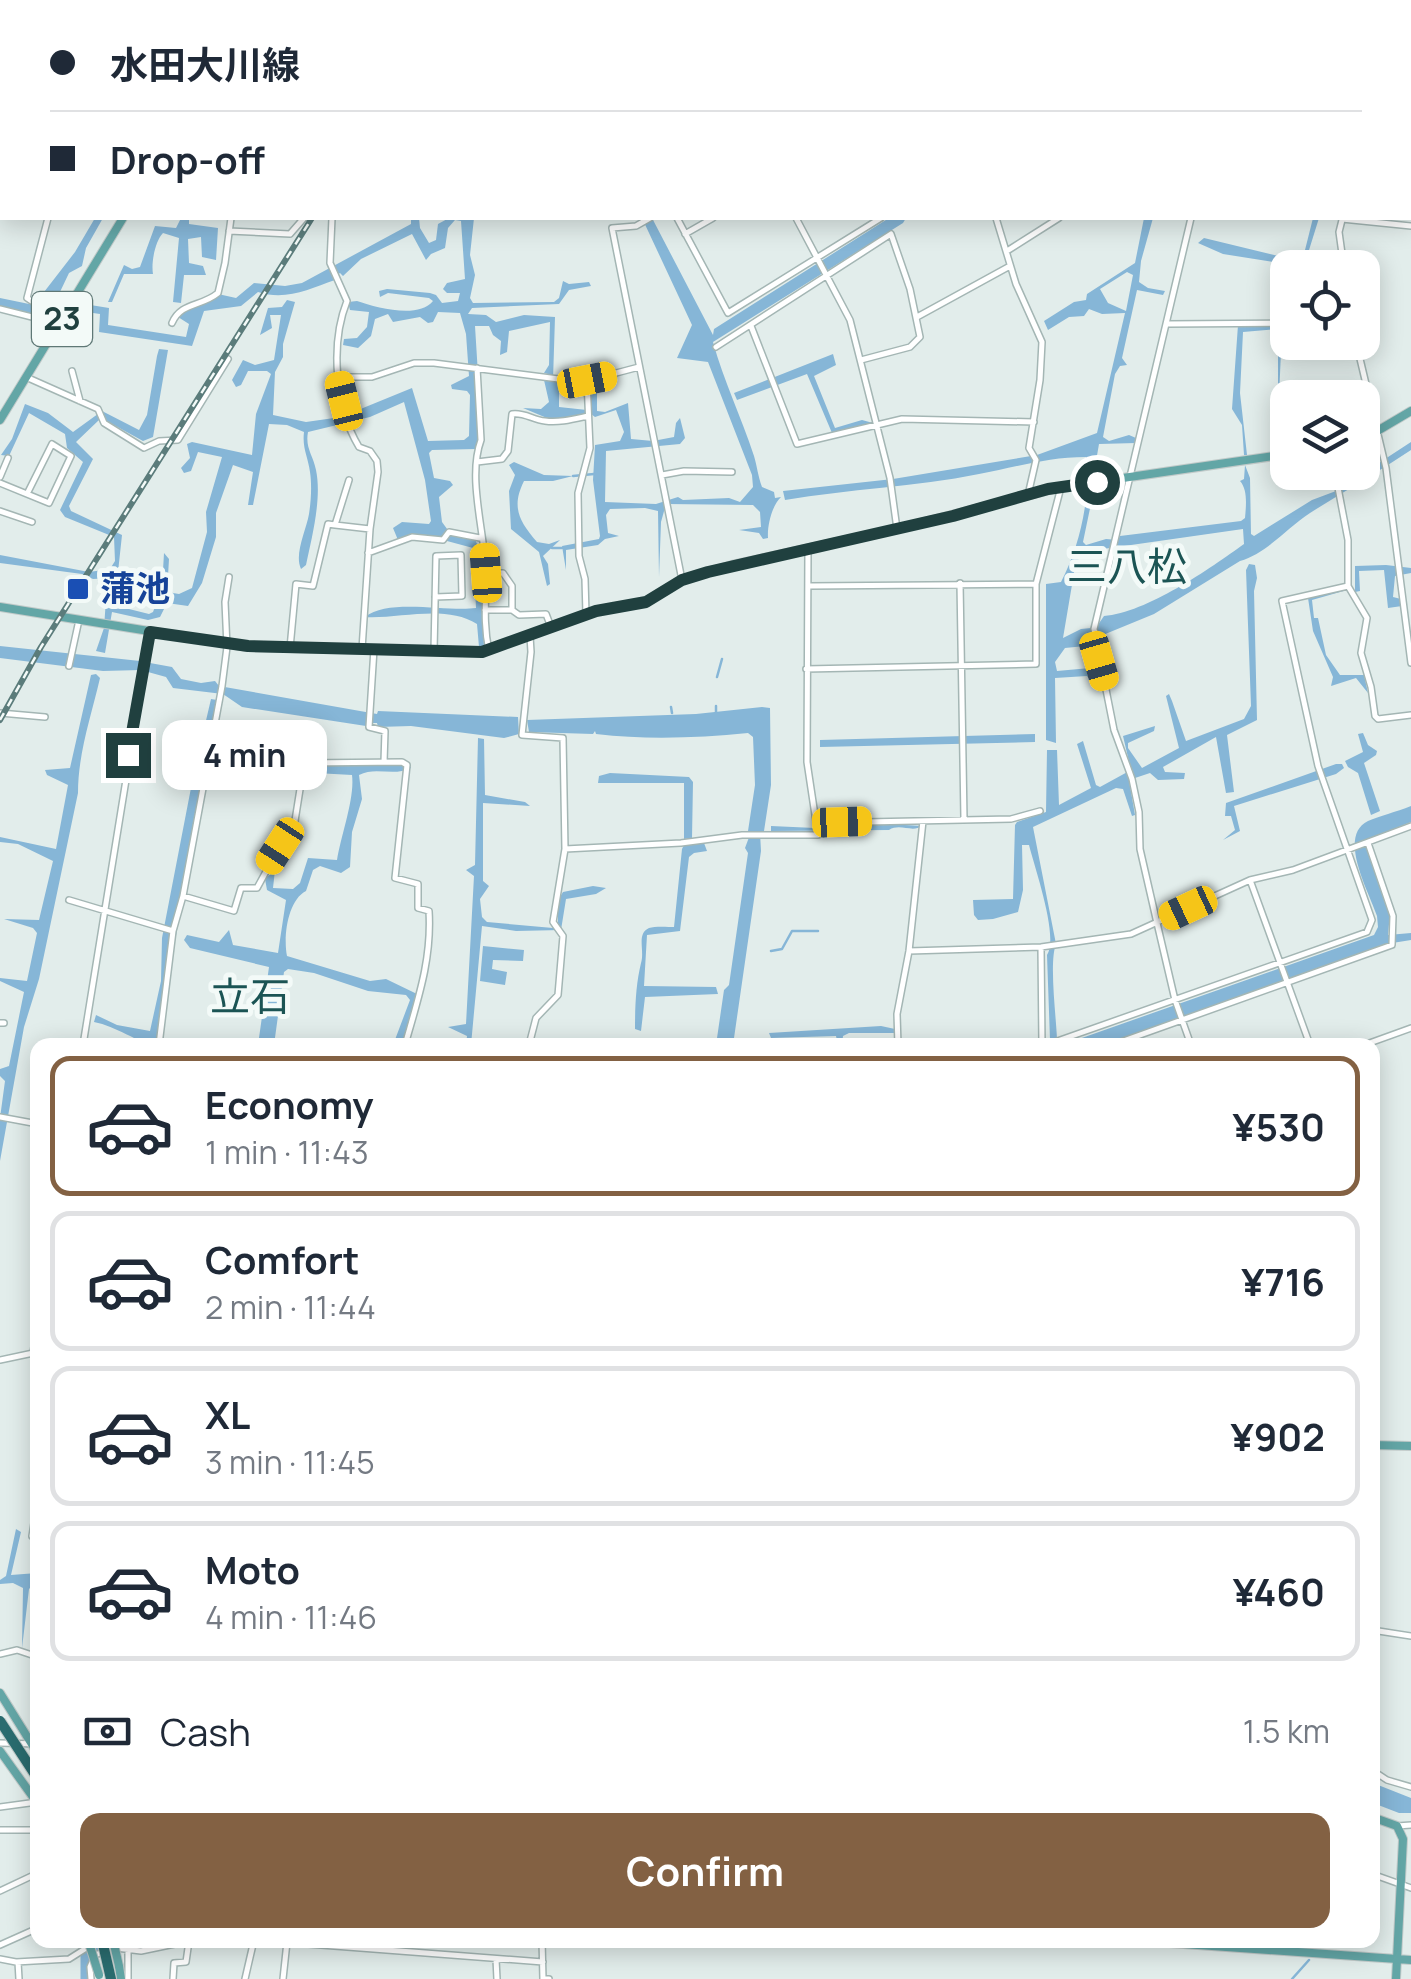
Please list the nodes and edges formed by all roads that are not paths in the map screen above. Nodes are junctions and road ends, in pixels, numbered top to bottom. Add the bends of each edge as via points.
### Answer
1 (47, 220) edge
2 (122, 220) edge
3 (231, 220) edge
4 (302, 220) edge
5 (332, 220) edge
6 (647, 220) edge
7 (678, 220) edge
8 (710, 220) edge
9 (797, 220) edge
10 (878, 220) edge
11 (997, 220) edge
12 (1056, 220) edge
13 (1192, 220) edge
14 (1342, 220) edge
15 (1359, 220) edge
16 (1411, 226) edge
17 (229, 231) junction
18 (685, 234) junction
19 (1342, 250) edge
20 (1006, 251) junction
21 (818, 261) junction
22 (1010, 266) junction
23 (825, 276) junction
24 (0, 309) edge
25 (46, 312) junction
26 (917, 317) junction
27 (61, 321) junction
28 (172, 323) dead end
29 (1270, 323) edge
30 (1167, 324) junction
31 (751, 326) junction
32 (716, 346) dead end
33 (228, 359) dead end
34 (861, 360) junction
35 (639, 367) junction
36 (478, 368) junction
37 (72, 371) dead end
38 (26, 377) junction
39 (338, 378) junction
40 (587, 380) junction
41 (80, 400) junction
42 (1411, 411) edge
43 (588, 416) junction
44 (0, 420) edge
45 (1034, 422) junction
46 (877, 426) junction
47 (1380, 430) edge
48 (1380, 444) edge
49 (1270, 457) edge
50 (8, 458) dead end
51 (477, 462) junction
52 (732, 472) dead end
53 (662, 475) junction
54 (1131, 476) junction
55 (0, 480) edge
56 (349, 480) dead end
57 (1061, 487) junction
58 (1340, 490) edge
59 (27, 494) junction
60 (1028, 495) junction
61 (0, 510) edge
62 (32, 522) dead end
63 (334, 526) junction
64 (897, 529) junction
65 (370, 530) junction
66 (480, 538) junction
67 (808, 548) junction
68 (368, 553) junction
69 (486, 573) junction
70 (229, 576) dead end
71 (682, 580) junction
72 (960, 583) junction
73 (1036, 584) junction
74 (810, 586) junction
75 (1348, 586) junction
76 (1407, 596) edge
77 (435, 597) junction
78 (0, 606) edge
79 (485, 610) junction
80 (512, 610) junction
81 (586, 614) junction
82 (79, 620) junction
83 (551, 628) junction
84 (150, 632) junction
85 (530, 636) junction
86 (227, 644) junction
87 (290, 648) junction
88 (374, 649) junction
89 (362, 650) junction
90 (434, 650) junction
91 (489, 651) junction
92 (1411, 663) edge
93 (962, 665) junction
94 (69, 666) dead end
95 (806, 669) junction
96 (0, 713) edge
97 (1411, 715) edge
98 (45, 717) dead end
99 (211, 751) junction
100 (384, 762) junction
101 (304, 764) junction
102 (1040, 811) dead end
103 (964, 819) junction
104 (923, 821) junction
105 (818, 823) junction
106 (1411, 826) edge
107 (1368, 842) junction
108 (564, 849) junction
109 (1349, 850) junction
110 (1250, 880) junction
111 (183, 896) junction
112 (69, 900) dead end
113 (103, 912) junction
114 (1157, 923) junction
115 (173, 931) junction
116 (1043, 947) junction
117 (910, 951) junction
118 (1281, 964) junction
119 (1287, 983) junction
120 (1176, 1001) junction
121 (1182, 1019) junction
122 (1411, 1028) edge
123 (84, 1038) edge
124 (160, 1038) edge
125 (407, 1038) edge
126 (531, 1038) edge
127 (898, 1038) edge
128 (1044, 1038) edge
129 (1065, 1038) edge
130 (1131, 1038) edge
131 (1189, 1038) edge
132 (1307, 1038) edge
133 (1380, 1039) edge
134 (0, 1117) edge
135 (30, 1123) edge
136 (30, 1353) edge
137 (0, 1360) edge
138 (1380, 1445) edge
139 (1411, 1446) edge
140 (1380, 1631) edge
141 (1411, 1636) edge
142 (0, 1654) edge
143 (30, 1654) edge
144 (0, 1693) edge
145 (0, 1719) edge
146 (30, 1739) edge
147 (0, 1742) edge
148 (30, 1746) edge
149 (0, 1751) edge
150 (30, 1765) edge
151 (1380, 1775) edge
152 (1411, 1787) edge
153 (30, 1792) edge
154 (30, 1803) edge
155 (0, 1807) edge
156 (1411, 1826) edge
157 (0, 1830) edge
158 (30, 1830) edge
159 (1403, 1830) edge
160 (1380, 1877) edge
161 (30, 1878) edge
162 (1405, 1886) edge
163 (0, 1891) edge
164 (30, 1931) edge
165 (0, 1944) edge
166 (80, 1948) edge
167 (88, 1948) edge
168 (90, 1948) edge
169 (105, 1948) edge
170 (114, 1948) edge
171 (115, 1948) edge
172 (155, 1948) edge
173 (187, 1948) edge
174 (253, 1948) edge
175 (286, 1948) edge
176 (365, 1948) edge
177 (542, 1948) edge
178 (1247, 1948) edge
179 (126, 1949) joint
180 (81, 1952) junction
181 (496, 1958) junction
182 (1395, 1958) junction
183 (0, 1959) edge
184 (1411, 1960) edge
185 (18, 1962) junction
186 (542, 1962) junction
187 (97, 1978) edge
188 (19, 1979) edge
189 (118, 1979) edge
190 (173, 1979) edge
191 (245, 1979) edge
192 (283, 1979) edge
193 (497, 1979) edge
194 (546, 1979) edge
195 (1396, 1979) edge

1 - 25 street via 27,298
2 - 27 main road, 23
3 - 17 street
4 - 17 street via 290,234
5 - 39 street via 332,266 347,301 335,347
6 - 35 street via 612,228
7 - 18 street
8 - 18 street
9 - 21 street
10 - 21 street
11 - 20 street
12 - 20 street
13 - 30 street
14 - 19 street
15 - 16 street
17 - 28 street via 218,293 183,307
18 - 21 street via 728,313
20 - 22 street
21 - 23 street
22 - 26 street
22 - 45 street via 1042,342
23 - 26 street via 891,234
23 - 31 street
23 - 34 street via 850,320
24 - 25 street via 32,317
25 - 27 street
26 - 34 street via 920,337 910,347
27 - 38 main road, 23
29 - 30 street
30 - 54 street
31 - 32 street
31 - 46 street via 797,444
33 - 41 street via 175,442 144,448
34 - 46 street
35 - 40 street
35 - 53 street
36 - 39 street via 414,364
36 - 40 street
36 - 51 street
37 - 41 street
38 - 41 street
38 - 44 main road, 23
39 - 65 street via 353,437 377,461
40 - 43 street
42 - 47 main road
43 - 51 street via 554,422 512,414 508,452
43 - 81 street via 590,448 578,494
45 - 46 street via 902,420
45 - 60 street
46 - 64 street
48 - 76 street
49 - 54 main road
50 - 55 street
51 - 66 street
52 - 53 street
53 - 71 street
54 - 57 main road
54 - 114 street via 1094,629 1114,730 1132,779
55 - 59 street
56 - 63 street
57 - 60 main road
57 - 73 street
58 - 75 street
59 - 59 street via 49,503 71,456 52,444
60 - 64 main road
61 - 62 street
63 - 65 street
63 - 87 street via 328,524 313,586 296,584
64 - 67 main road
65 - 68 street
66 - 68 street via 449,532 442,540 412,537
66 - 69 street
67 - 71 main road
67 - 74 street
68 - 89 street
69 - 79 street
69 - 80 street via 504,573 512,586
70 - 86 street
71 - 81 main road via 646,602
72 - 73 street
72 - 74 street
72 - 93 street
73 - 93 street via 1036,664
74 - 95 street
75 - 97 street via 1366,618 1361,653 1375,716
75 - 109 street via 1282,601 1318,766
76 - 92 street
77 - 77 street via 436,556 461,556 462,596
77 - 90 street
78 - 82 main road
79 - 80 street
79 - 91 street
80 - 83 street via 546,614
81 - 83 main road
82 - 84 main road
82 - 94 street
83 - 85 main road
84 - 86 main road
84 - 113 street
85 - 91 main road
85 - 108 street via 522,735 562,738
86 - 87 main road
86 - 99 street
87 - 89 main road
88 - 89 main road
88 - 90 main road
88 - 100 street via 368,728 385,731
90 - 91 main road
93 - 95 street
93 - 103 street
95 - 105 street via 806,758
96 - 98 street
99 - 101 street via 283,778
99 - 111 street
100 - 101 street
100 - 125 street via 408,768 395,878 418,884 418,908 428,911 430,924 428,966
101 - 111 street via 291,846 280,846 257,888 242,888 234,911
102 - 103 street
103 - 104 street
104 - 105 street
104 - 117 street
105 - 108 street via 818,835
106 - 107 street
107 - 109 street
107 - 119 street via 1393,916 1392,945
108 - 126 street via 553,922 562,936 558,995 536,1018
109 - 110 street
109 - 118 street via 1371,928
110 - 114 street
110 - 118 street
111 - 115 street
112 - 113 street
113 - 115 street
113 - 123 street
114 - 116 street via 1131,934
114 - 120 street
115 - 124 street
116 - 117 street
116 - 128 street
117 - 127 street
118 - 119 street
118 - 120 street
119 - 121 street
119 - 132 street
120 - 121 street
120 - 129 street
121 - 130 street
121 - 131 street
122 - 133 street
134 - 135 street
136 - 137 street
138 - 139 main road
140 - 141 street
142 - 143 street
144 - 146 main road
145 - 150 highway, bridge
147 - 148 street
149 - 153 main road
151 - 152 street
154 - 155 street
156 - 159 street
157 - 158 street
159 - 162 main road
160 - 162 street
161 - 163 street
162 - 182 main road
164 - 165 street
166 - 180 street
167 - 180 street
168 - 187 main road, bridge
169 - 189 highway, bridge
170 - 187 street via 95,1955 90,1966
171 - 189 main road, bridge
172 - 179 street
173 - 190 street via 186,1962 174,1963
174 - 191 street
175 - 192 street
176 - 181 street
177 - 186 street
178 - 182 main road
179 - 189 street
180 - 185 street
181 - 186 street
181 - 193 street
182 - 184 main road
182 - 195 main road
183 - 185 street
185 - 188 street
186 - 194 street

